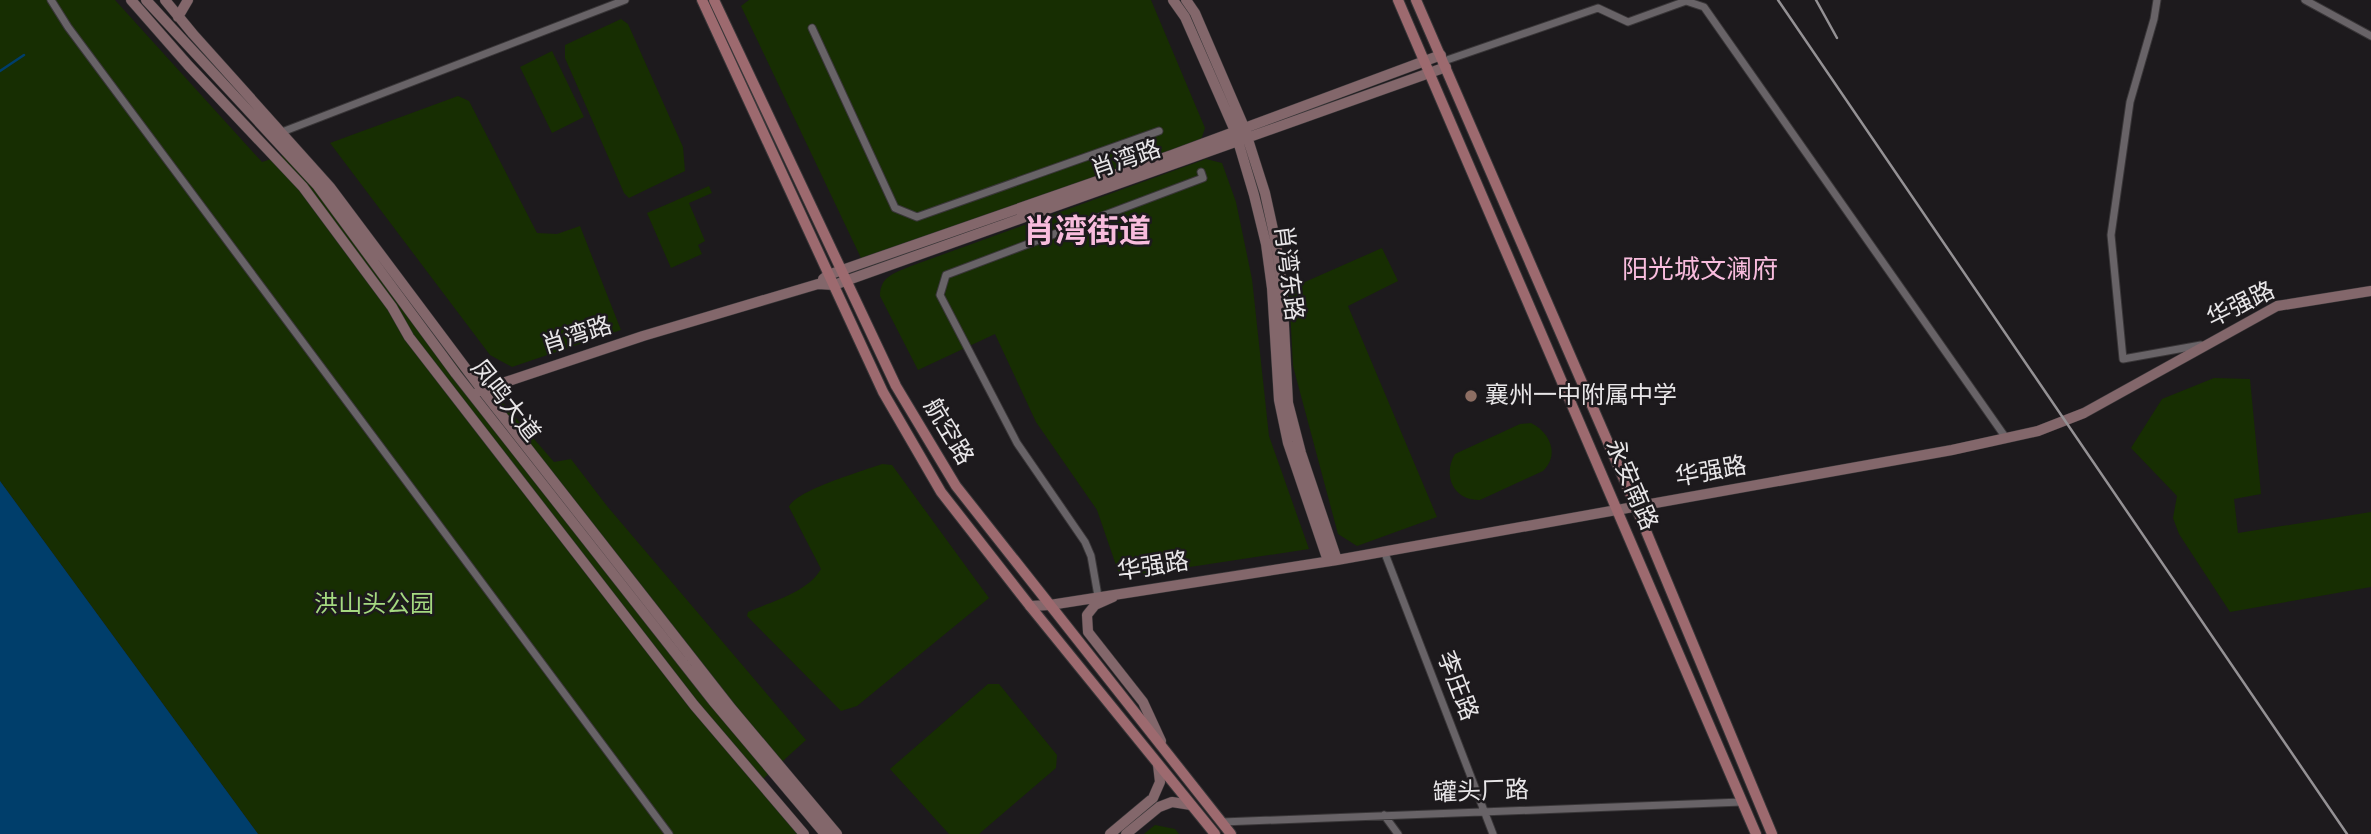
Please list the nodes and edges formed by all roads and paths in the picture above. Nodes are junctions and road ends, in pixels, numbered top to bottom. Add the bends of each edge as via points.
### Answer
1 (51, 0) edge
2 (131, 0) edge
3 (146, 0) edge
4 (165, 0) edge
5 (188, 0) edge
6 (625, 0) edge
7 (702, 0) edge
8 (714, 0) edge
9 (1174, 0) edge
10 (1186, 0) edge
11 (1398, 0) edge
12 (1416, 0) edge
13 (2157, 0) edge
14 (2305, 0) edge
15 (178, 17) junction
16 (812, 28) dead end
17 (2371, 36) edge
18 (1444, 61) junction
19 (1428, 66) junction
20 (1239, 129) junction
21 (1159, 131) dead end
22 (282, 132) junction
23 (1244, 141) junction
24 (1201, 172) dead end
25 (844, 275) junction
26 (831, 280) junction
27 (2371, 291) edge
28 (2209, 344) junction
29 (477, 392) junction
30 (2006, 438) junction
31 (1636, 507) junction
32 (1619, 510) junction
33 (1384, 551) junction
34 (1332, 561) junction
35 (1123, 592) junction
36 (1098, 596) junction
37 (1050, 605) junction
38 (1030, 606) junction
39 (1166, 751) junction
40 (1158, 765) junction
41 (777, 770) junction
42 (1742, 802) junction
43 (1191, 805) junction
44 (1484, 811) junction
45 (1384, 815) junction
46 (1222, 822) junction
47 (669, 834) edge
48 (804, 834) edge
49 (825, 834) edge
50 (837, 834) edge
51 (1110, 834) edge
52 (1126, 834) edge
53 (1214, 834) edge
54 (1231, 834) edge
55 (1398, 834) edge
56 (1493, 834) edge
57 (1756, 834) edge
58 (1772, 834) edge

1 - 47 street
2 - 48 street via 303,187 409,337 723,740
3 - 29 street, 凤鸣大道 via 317,185
4 - 15 street, 凤鸣大道
5 - 15 street
6 - 22 street
7 - 26 main road, 航空路
8 - 25 main road, 航空路
9 - 20 street, 肖湾东路
10 - 20 street, 肖湾东路
11 - 19 main road, 永安南路
12 - 18 main road, 永安南路
13 - 28 street via 2130,102 2111,235 2123,359
14 - 17 street
15 - 22 street, 凤鸣大道
16 - 21 street via 895,208 917,216
18 - 19 street, 肖湾路
18 - 30 street via 1598,8 1628,22 1686,1 1704,7
18 - 31 main road, 永安南路
19 - 20 street, 肖湾路
19 - 23 street, 肖湾路
19 - 32 main road, 永安南路
20 - 23 street, 肖湾东路
20 - 25 street, 肖湾路
22 - 29 street, 凤鸣大道 via 330,187
23 - 25 street, 肖湾路
23 - 34 street, 肖湾东路 via 1266,244 1279,400 1288,443
24 - 36 street via 1203,178 946,275 940,295 1017,443 1086,542
25 - 26 street, 肖湾路
25 - 37 main road, 航空路 via 896,386 956,486
26 - 29 street, 肖湾路
26 - 38 main road, 航空路 via 883,392 923,463
27 - 28 street, 华强路 via 2277,306
28 - 30 street, 华强路 via 2084,413
29 - 41 street, 凤鸣大道
30 - 31 street, 华强路
31 - 32 street, 华强路
31 - 58 main road, 永安南路
32 - 33 street, 华强路
32 - 42 main road, 永安南路
33 - 34 street, 华强路
33 - 44 street, 李庄路
34 - 35 street, 华强路
35 - 36 street, 华强路
35 - 39 street via 1087,615 1088,632 1143,702
36 - 37 street, 华强路
37 - 38 street, 华强路
37 - 39 main road, 航空路
38 - 40 main road, 航空路
39 - 46 main road, 航空路
40 - 43 main road, 航空路
40 - 51 street via 1160,782 1153,798
41 - 49 street, 凤鸣大道
41 - 50 street, 凤鸣大道
42 - 44 street, 罐头厂路
42 - 57 main road, 永安南路
43 - 52 street via 1172,802 1159,807
43 - 53 main road, 航空路
44 - 45 street, 罐头厂路
44 - 56 street, 李庄路
45 - 46 street, 罐头厂路
45 - 55 street
46 - 54 main road, 航空路

